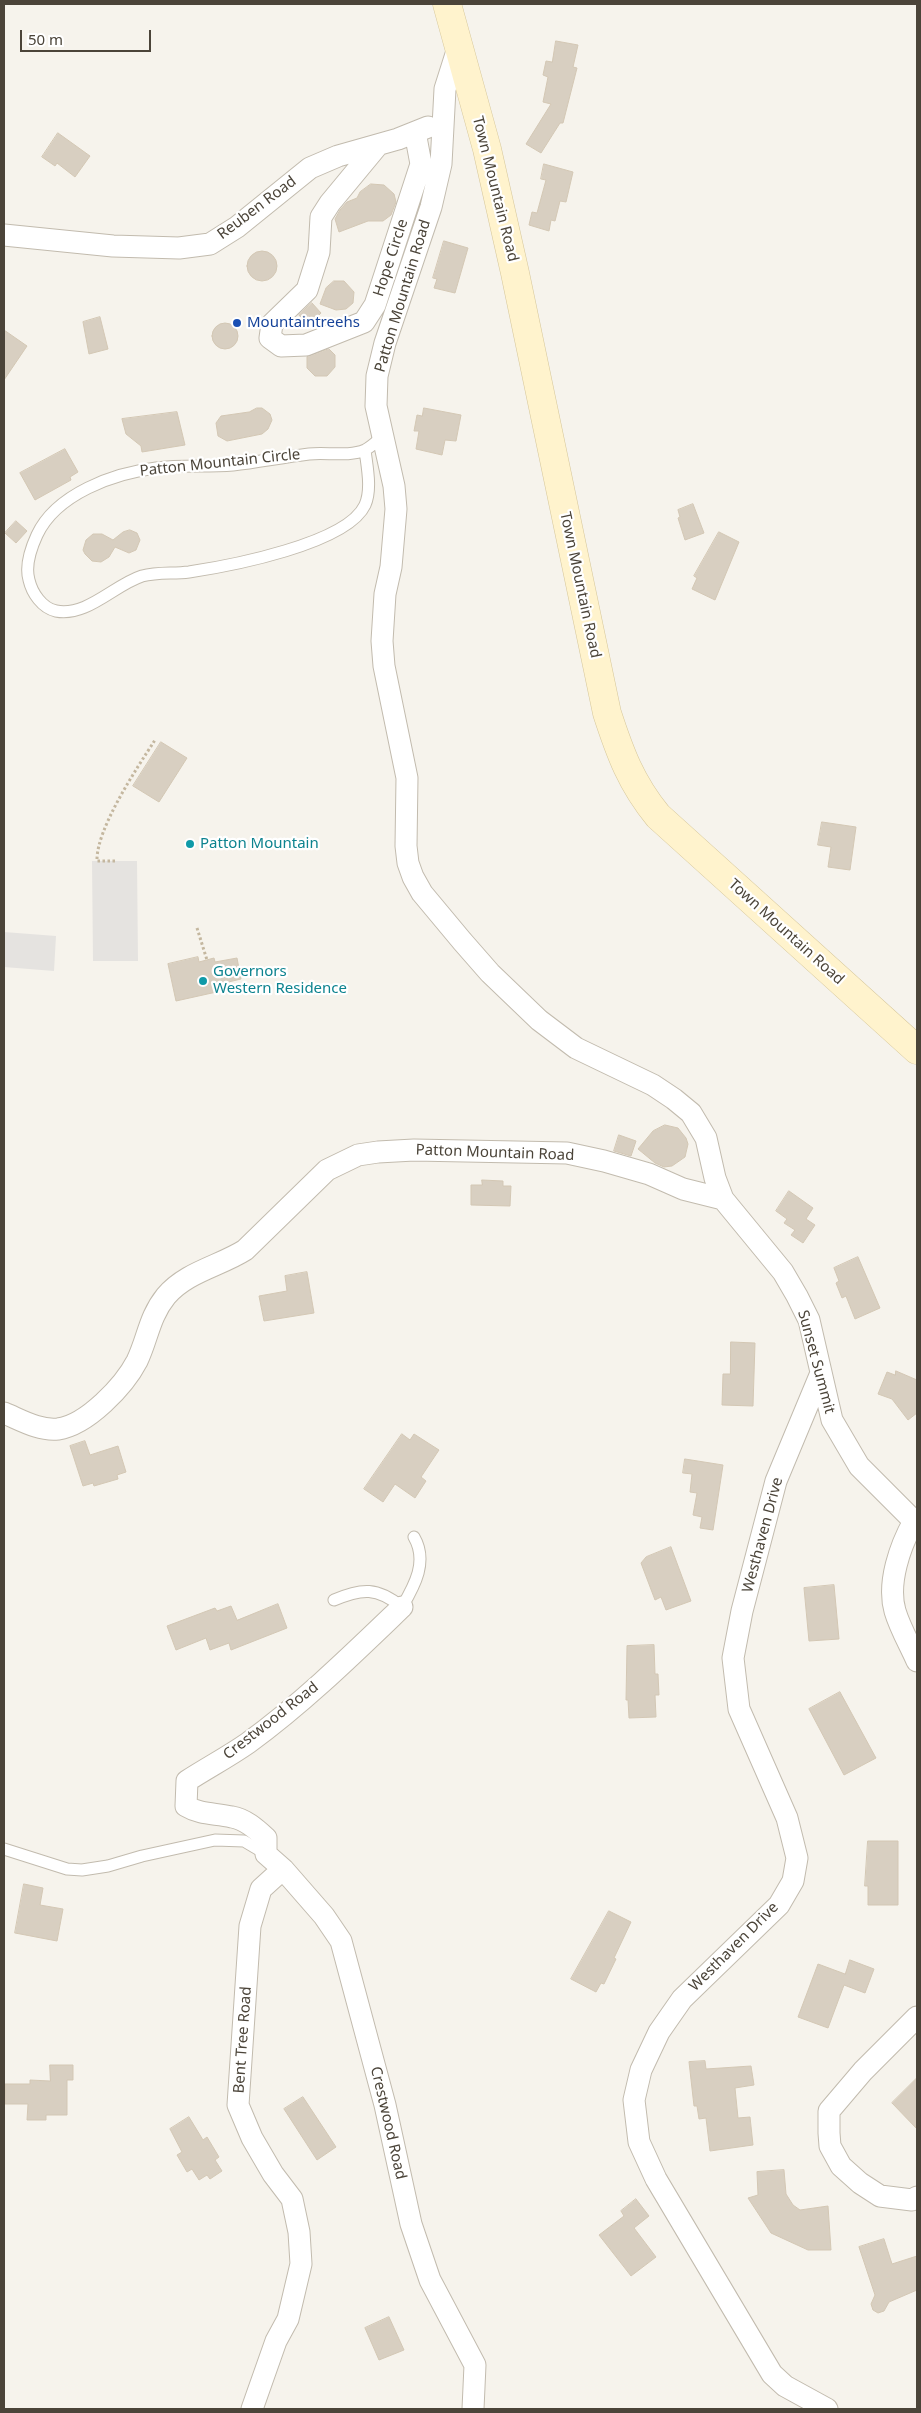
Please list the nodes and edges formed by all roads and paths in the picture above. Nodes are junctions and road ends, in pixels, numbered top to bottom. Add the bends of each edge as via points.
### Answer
1 (447, 4) edge
2 (458, 48) junction
3 (442, 122) junction
4 (415, 132) junction
5 (378, 145) junction
6 (4, 236) edge
7 (382, 437) junction
8 (365, 450) junction
9 (155, 740) dead end
10 (115, 861) dead end
11 (197, 928) dead end
12 (207, 960) dead end
13 (917, 1050) edge
14 (723, 1199) junction
15 (821, 1373) junction
16 (4, 1413) edge
17 (916, 1523) edge
18 (414, 1537) dead end
19 (334, 1600) dead end
20 (402, 1607) junction
21 (917, 1662) edge
22 (4, 1849) edge
23 (266, 1854) junction
24 (283, 1869) junction
25 (917, 2017) edge
26 (917, 2197) edge
27 (252, 2409) edge
28 (473, 2409) edge
29 (827, 2409) edge

1 - 2 main road, Town Mountain Road
2 - 3 street, Patton Mountain Road via 445,89
2 - 13 main road, Town Mountain Road via 487,149 515,272 607,713 629,774 658,816
3 - 4 street, Reuben Road
3 - 7 street, Patton Mountain Road via 441,164 431,207 377,376 376,406
4 - 5 street, Reuben Road
4 - 5 street, Hope Circle via 421,164 375,305 364,322 345,331 306,345 281,346 270,338 272,324 307,290 320,252 321,216
5 - 6 street, Reuben Road via 310,168 238,227 210,244 196,247 113,246
7 - 8 lane
7 - 14 street, Patton Mountain Road via 396,509 382,641 387,680 405,759 408,798 406,846 412,877 490,973 545,1025 576,1048 674,1098 691,1113 706,1138
8 - 8 lane, Patton Mountain Circle via 233,465 157,467 111,479 71,499 51,513 40,528 29,560 28,578 33,591 48,608 79,609 143,576 187,572 254,559 317,539 353,521 361,512 368,494
9 - 10 path via 128,783 100,839 97,861
11 - 12 path
14 - 15 street, Sunset Summit via 783,1272 798,1296 808,1320
14 - 16 street, Patton Mountain Road via 684,1189 649,1174 567,1153 414,1150 358,1155 327,1170 245,1250 185,1280 168,1294 156,1309 126,1380 89,1415 57,1429 41,1428
15 - 17 street, Sunset Summit via 832,1420 859,1466
15 - 29 street, Westhaven Drive via 776,1481 742,1611 734,1658 739,1709 787,1818 797,1858 793,1881 779,1905 682,1999 659,2032 641,2070 634,2100 639,2142 656,2179 772,2374 786,2386
17 - 21 street, Sunset Summit via 904,1539 892,1587 894,1611
18 - 20 lane via 420,1547 420,1566
19 - 20 lane via 356,1591 368,1591 390,1598
20 - 23 street, Crestwood Road via 349,1658 248,1743 187,1781 186,1806 197,1812 234,1817 248,1824 266,1838
22 - 23 lane, Crestwood Road via 66,1869 82,1870 215,1840 244,1841
23 - 24 street, Crestwood Road
24 - 27 street, Bent Tree Road via 261,1888 250,1926 238,2105 252,2138 292,2199 300,2232 301,2264 288,2318 276,2341
24 - 28 street, Crestwood Road via 341,1941 385,2104 411,2224 430,2280 475,2365
25 - 26 street via 863,2071 829,2111 829,2133 830,2146 841,2166 860,2183 880,2196 912,2200

